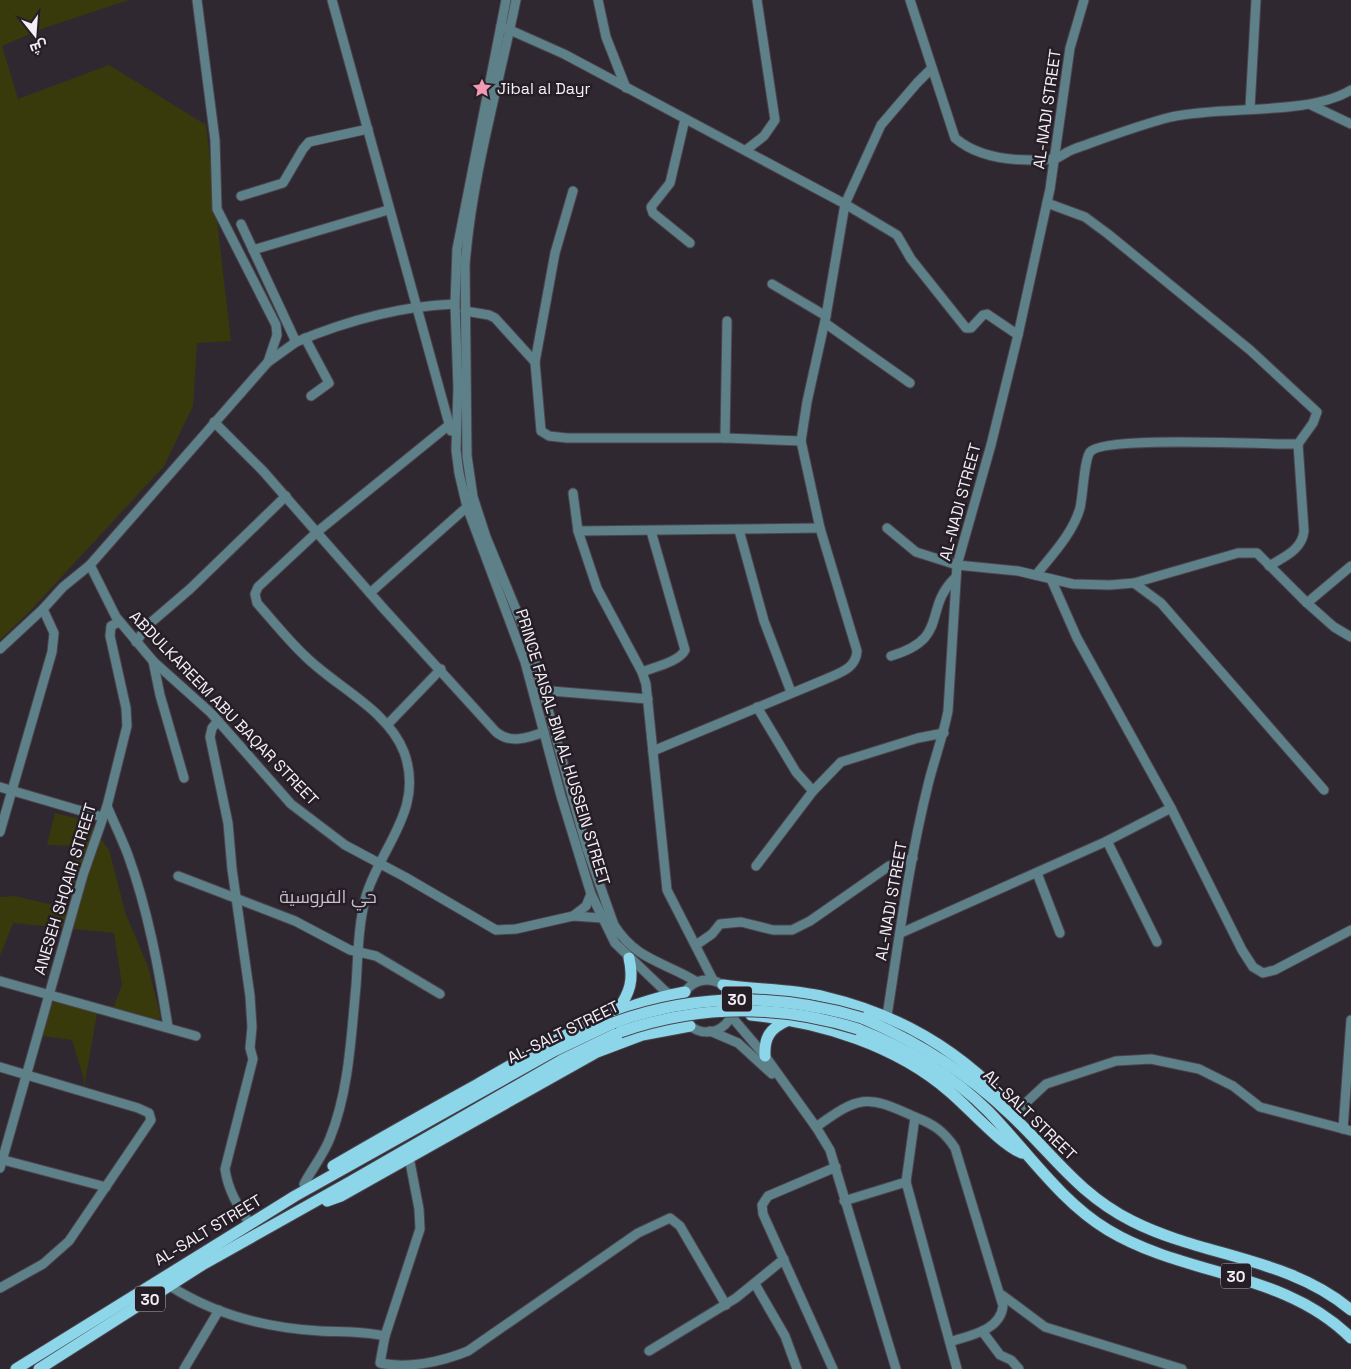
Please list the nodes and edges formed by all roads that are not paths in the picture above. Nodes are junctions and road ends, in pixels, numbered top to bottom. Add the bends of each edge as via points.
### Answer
1 (197, 0) edge
2 (332, 0) edge
3 (506, 0) edge
4 (516, 0) edge
5 (598, 0) edge
6 (757, 0) edge
7 (910, 0) edge
8 (1084, 0) edge
9 (1256, 0) edge
10 (501, 26) junction
11 (510, 29) junction
12 (932, 68) junction
13 (626, 88) junction
14 (1351, 90) edge
15 (1308, 104) junction
16 (1250, 108) junction
17 (685, 119) junction
18 (1351, 124) edge
19 (368, 129) junction
20 (746, 150) junction
21 (1056, 158) junction
22 (573, 190) dead end
23 (241, 196) dead end
24 (1047, 203) junction
25 (845, 204) junction
26 (388, 210) junction
27 (241, 224) dead end
28 (690, 243) dead end
29 (253, 250) junction
30 (772, 284) dead end
31 (455, 304) junction
32 (417, 308) junction
33 (281, 311) junction
34 (465, 311) junction
35 (272, 317) junction
36 (727, 320) dead end
37 (826, 320) junction
38 (461, 327) junction
39 (1018, 335) junction
40 (305, 338) junction
41 (296, 342) junction
42 (268, 362) junction
43 (535, 362) junction
44 (910, 382) dead end
45 (312, 396) dead end
46 (214, 422) junction
47 (449, 425) junction
48 (726, 438) junction
49 (801, 441) junction
50 (1298, 444) junction
51 (456, 450) junction
52 (573, 493) dead end
53 (286, 496) junction
54 (467, 507) junction
55 (820, 528) junction
56 (887, 528) dead end
57 (739, 530) junction
58 (578, 531) junction
59 (652, 531) junction
60 (317, 532) junction
61 (957, 565) junction
62 (90, 566) junction
63 (1270, 566) junction
64 (1351, 566) edge
65 (1036, 575) junction
66 (955, 578) junction
67 (1051, 580) junction
68 (1134, 583) junction
69 (370, 593) junction
70 (1307, 603) junction
71 (43, 609) junction
72 (119, 622) junction
73 (1351, 637) edge
74 (136, 642) junction
75 (0, 649) edge
76 (891, 656) dead end
77 (153, 661) junction
78 (440, 669) junction
79 (642, 672) junction
80 (532, 689) junction
81 (544, 691) junction
82 (791, 692) junction
83 (648, 699) junction
84 (757, 707) junction
85 (218, 721) junction
86 (388, 724) junction
87 (544, 732) junction
88 (944, 733) junction
89 (654, 752) junction
90 (184, 778) dead end
91 (0, 787) edge
92 (12, 790) junction
93 (1324, 790) dead end
94 (813, 791) junction
95 (107, 806) junction
96 (1171, 808) junction
97 (102, 817) junction
98 (98, 826) junction
99 (115, 826) junction
100 (0, 832) edge
101 (1107, 841) junction
102 (913, 858) junction
103 (379, 864) junction
104 (756, 866) dead end
105 (1037, 873) junction
106 (178, 876) dead end
107 (591, 894) junction
108 (237, 897) junction
109 (573, 916) junction
110 (602, 918) junction
111 (1351, 930) edge
112 (901, 934) junction
113 (1060, 934) dead end
114 (1157, 942) dead end
115 (696, 945) junction
116 (359, 952) junction
117 (629, 958) junction
118 (0, 981) edge
119 (697, 982) junction
120 (718, 983) junction
121 (440, 994) dead end
122 (48, 995) junction
123 (671, 995) junction
124 (683, 996) junction
125 (618, 1010) junction
126 (731, 1015) junction
127 (887, 1016) junction
128 (789, 1020) junction
129 (1351, 1020) edge
130 (860, 1023) junction
131 (690, 1026) junction
132 (168, 1027) junction
133 (710, 1032) junction
134 (196, 1036) dead end
135 (765, 1056) junction
136 (0, 1068) edge
137 (27, 1075) junction
138 (786, 1088) junction
139 (1016, 1112) junction
140 (915, 1117) junction
141 (1020, 1123) junction
142 (816, 1127) junction
143 (1347, 1130) edge
144 (410, 1152) junction
145 (1028, 1155) junction
146 (1, 1162) edge
147 (836, 1167) junction
148 (906, 1182) junction
149 (304, 1184) junction
150 (106, 1186) junction
151 (844, 1201) junction
152 (254, 1221) junction
153 (784, 1259) junction
154 (755, 1284) junction
155 (170, 1286) junction
156 (0, 1288) edge
157 (1002, 1295) junction
158 (726, 1305) junction
159 (219, 1310) junction
160 (1351, 1310) edge
161 (982, 1331) junction
162 (384, 1336) junction
163 (1351, 1338) edge
164 (950, 1342) junction
165 (649, 1351) dead end
166 (379, 1366) edge
167 (16, 1369) edge
168 (39, 1369) edge
169 (184, 1369) edge
170 (798, 1369) edge
171 (833, 1369) edge
172 (896, 1369) edge
173 (956, 1369) edge
174 (1019, 1369) edge
175 (1182, 1369) edge

1 - 35 street via 215,140 217,207
2 - 19 street
3 - 10 street, PRINCE FAISAL BIN AL HUSSEIN STREET
4 - 11 street, PRINCE FAISAL BIN AL HUSSEIN STREET
5 - 13 street via 606,37
6 - 20 street via 775,120 764,136
7 - 12 street
8 - 21 street, AL-NADI STREET via 1070,48
9 - 16 street
10 - 11 street
10 - 31 street, PRINCE FAISAL BIN AL HUSSEIN STREET via 459,234
11 - 13 street
11 - 34 street, PRINCE FAISAL BIN AL HUSSEIN STREET via 468,234
12 - 21 street via 952,132 961,143 995,156 1031,160
12 - 25 street via 881,125
13 - 17 street
14 - 15 street via 1331,100
15 - 16 street
15 - 18 street
16 - 21 street via 1172,117 1072,149
17 - 20 street
17 - 28 street via 670,183 651,207 653,213
19 - 23 street via 310,142 283,182
19 - 26 street
20 - 25 street
21 - 24 street, AL-NADI STREET
22 - 43 street via 555,253
24 - 39 street, AL-NADI STREET
24 - 50 street via 1085,217 1108,234 1314,407 1316,418
25 - 37 street
25 - 39 street via 897,235 910,259 966,328 971,328 987,314
26 - 29 street
26 - 32 street
27 - 29 street
29 - 33 street
30 - 37 street
31 - 32 street
31 - 38 street, PRINCE FAISAL BIN AL HUSSEIN STREET
32 - 40 street via 362,318
32 - 47 street
33 - 35 street
33 - 41 street
34 - 38 street, PRINCE FAISAL BIN AL HUSSEIN STREET
34 - 43 street via 495,318
35 - 42 street via 277,335
36 - 48 street
37 - 44 street
37 - 49 street
38 - 51 street, PRINCE FAISAL BIN AL HUSSEIN STREET
38 - 81 street, PRINCE FAISAL BIN AL HUSSEIN STREET via 472,497 529,640
39 - 61 street, AL-NADI STREET
40 - 41 street
40 - 45 street via 329,383
41 - 42 street
42 - 46 street
43 - 48 street via 540,428 549,436
46 - 53 street
46 - 62 street
47 - 51 street
47 - 60 street
48 - 49 street
49 - 55 street
50 - 63 street via 1302,541 1296,549
50 - 65 street via 1202,441 1113,444 1095,448 1088,456 1078,515
51 - 54 street, PRINCE FAISAL BIN AL HUSSEIN STREET
52 - 58 street
53 - 60 street
53 - 74 street via 148,625
54 - 69 street
54 - 80 street, PRINCE FAISAL BIN AL HUSSEIN STREET
55 - 57 street
55 - 82 street via 857,655 847,669
56 - 61 street via 916,552
57 - 59 street
57 - 82 street via 764,621
58 - 59 street
58 - 79 street via 600,596
59 - 79 street via 685,650 683,655
60 - 69 street
60 - 86 street via 258,587 255,598 305,657
61 - 65 street
61 - 66 street, AL-NADI STREET
62 - 71 street via 63,587
62 - 72 street, ABDULKAREEM ABU BAQAR STREET
63 - 68 street via 1257,553 1246,551
63 - 70 street
64 - 70 street
65 - 67 street
66 - 76 street via 943,591 925,639
66 - 88 street, AL-NADI STREET
67 - 68 street via 1080,585
67 - 96 street via 1078,638
68 - 93 street via 1162,603
69 - 78 street
70 - 73 street
71 - 75 street
71 - 92 street via 52,627 54,644
72 - 74 street, ABDULKAREEM ABU BAQAR STREET
72 - 95 street, ANESEH SHQAIR STREET via 111,626 110,636 128,717
74 - 77 street, ABDULKAREEM ABU BAQAR STREET
77 - 85 street, ABDULKAREEM ABU BAQAR STREET
77 - 90 street
78 - 86 street
78 - 87 street via 500,735 519,739
79 - 83 street
80 - 81 street
80 - 87 street, PRINCE FAISAL BIN AL HUSSEIN STREET
81 - 83 street
81 - 119 street, PRINCE FAISAL BIN AL HUSSEIN STREET via 586,849 614,925 643,956
82 - 84 street
83 - 89 street
84 - 89 street
84 - 94 street via 796,772
85 - 103 street, ABDULKAREEM ABU BAQAR STREET via 291,804 345,846
85 - 108 street via 210,737 226,808
86 - 103 street via 408,765 409,792 396,835
87 - 107 street, PRINCE FAISAL BIN AL HUSSEIN STREET
88 - 94 street via 841,762
88 - 102 street, AL-NADI STREET via 928,785
89 - 115 street via 668,890
91 - 92 street
92 - 97 street
92 - 100 street
94 - 104 street
95 - 97 street, ANESEH SHQAIR STREET
95 - 99 street
96 - 101 street
96 - 111 street via 1242,950 1256,969 1266,973 1275,970
97 - 98 street, ANESEH SHQAIR STREET
98 - 99 street
98 - 122 street, ANESEH SHQAIR STREET
99 - 132 street via 128,854 139,892
101 - 105 street
101 - 114 street
102 - 112 street, AL-NADI STREET
102 - 115 street via 889,866 801,926 782,930 741,922 720,924
103 - 109 street, ABDULKAREEM ABU BAQAR STREET via 496,930 516,929
103 - 116 street via 363,906
105 - 112 street
105 - 113 street
106 - 108 street
107 - 109 street via 586,906
107 - 110 street, PRINCE FAISAL BIN AL HUSSEIN STREET
108 - 116 street via 308,926
108 - 152 street via 250,996 253,1059 225,1169 231,1194
109 - 110 street, ABDULKAREEM ABU BAQAR STREET
110 - 117 street, PRINCE FAISAL BIN AL HUSSEIN STREET via 615,943
112 - 127 street, AL-NADI STREET
115 - 120 street
116 - 121 street via 381,959
116 - 149 street via 341,1098 330,1138
117 - 123 street, PRINCE FAISAL BIN AL HUSSEIN STREET
117 - 125 main road via 631,988
118 - 122 street
119 - 120 street
119 - 124 street
120 - 126 street via 732,1000
120 - 127 main road via 825,997
122 - 132 street
122 - 137 street, ANESEH SHQAIR STREET
123 - 124 main road
123 - 125 main road
124 - 131 street via 682,1012
125 - 149 main road via 548,1043 387,1133
126 - 128 main road
126 - 133 street via 724,1025
126 - 135 street
127 - 139 main road via 972,1068
128 - 135 main road via 770,1031
128 - 145 main road via 854,1038 916,1068 948,1090 1010,1146
129 - 143 street
130 - 141 main road, AL-SALT STREET / 30 via 908,1039 951,1065
130 - 144 main road, AL-SALT STREET / 30, bridge via 755,1009 679,1016 642,1024 570,1055
130 - 145 main road, AL-SALT STREET / 30 via 950,1079 986,1110
130 - 152 main road, AL-SALT STREET / 30, bridge via 806,1003 753,999 690,1004 601,1027
131 - 133 street
131 - 144 main road via 642,1035 597,1052
132 - 134 street
133 - 138 street via 738,1043
135 - 138 street
136 - 137 street
137 - 146 street, ANESEH SHQAIR STREET
137 - 150 street via 149,1113 150,1124
138 - 142 street
139 - 141 main road
139 - 143 street via 1046,1084 1116,1061 1151,1059 1199,1070 1233,1086 1260,1107
140 - 142 street via 888,1104 864,1101 842,1108
140 - 148 street
140 - 157 street via 942,1130 955,1148
141 - 160 main road, AL-SALT STREET / 30 via 1078,1185 1131,1220 1177,1240 1292,1274 1321,1288
142 - 147 street
144 - 155 main road, AL-SALT STREET / 30 via 341,1196 300,1211
144 - 162 street via 420,1228
145 - 163 main road, AL-SALT STREET / 30 via 1075,1206 1111,1232 1170,1258 1247,1279 1284,1293 1317,1311
146 - 150 street
147 - 151 street
147 - 153 street via 764,1200 763,1214
148 - 151 street
148 - 164 street
149 - 152 main road via 266,1208
150 - 156 street via 62,1249 43,1264
151 - 172 street
152 - 167 main road, AL-SALT STREET / 30
153 - 154 street
153 - 171 street
154 - 158 street
154 - 170 street via 785,1336
155 - 159 street
155 - 168 main road, AL-SALT STREET / 30
157 - 161 street via 1002,1313 998,1320
157 - 175 street via 1045,1328
158 - 165 street
158 - 166 street via 677,1223 670,1218 638,1233 468,1351 412,1365
159 - 162 street via 281,1326
159 - 169 street
161 - 164 street
161 - 174 street via 1000,1355
162 - 166 street
164 - 173 street

